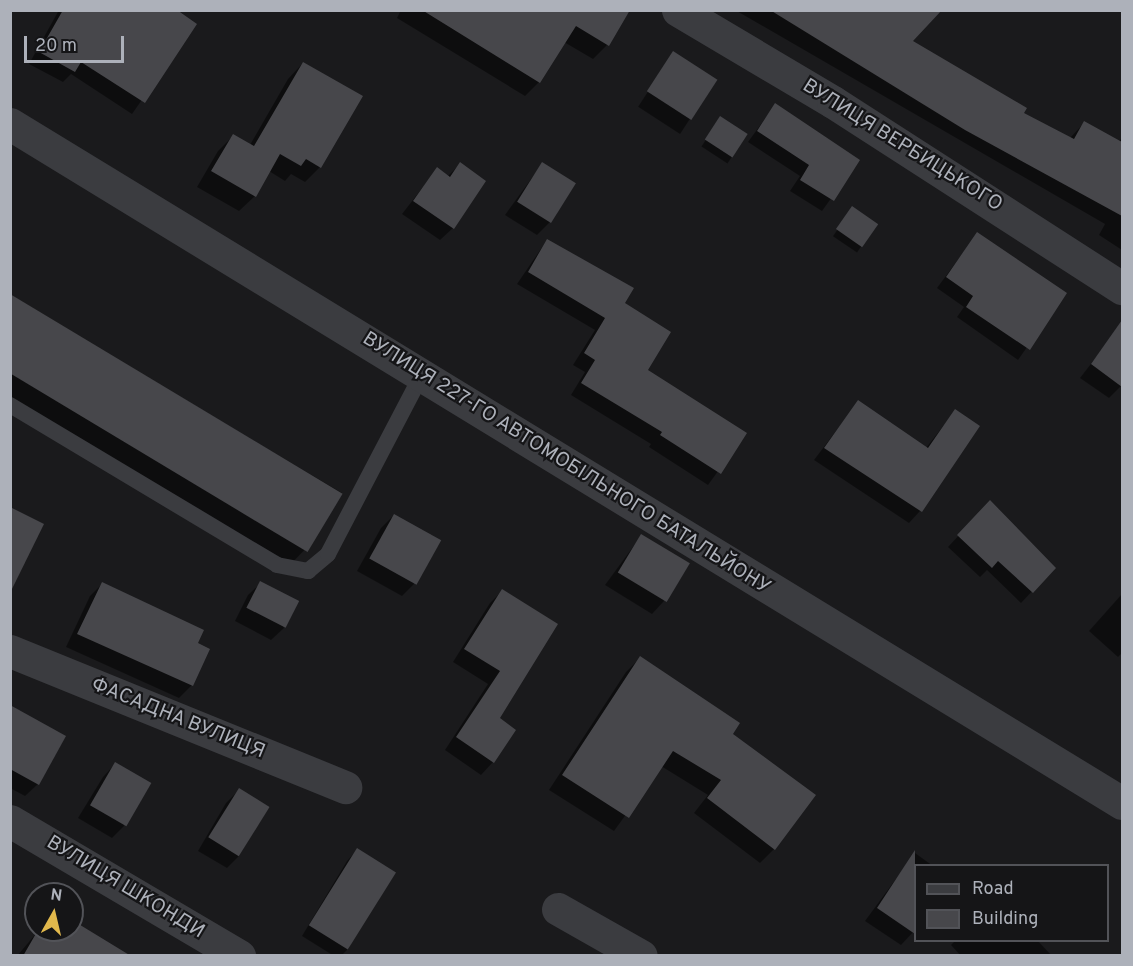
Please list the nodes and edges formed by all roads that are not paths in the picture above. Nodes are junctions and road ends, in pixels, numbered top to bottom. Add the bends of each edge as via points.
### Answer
1 (678, 10) edge
2 (10, 124) edge
3 (1122, 288) edge
4 (422, 374) junction
5 (10, 405) edge
6 (10, 651) edge
7 (345, 787) dead end
8 (1122, 803) edge
9 (10, 821) edge
10 (558, 909) dead end
11 (239, 956) edge
12 (641, 956) edge

1 - 3 street, ВУЛИЦЯ ВЕРБИЦЬКОГО via 833,102
2 - 4 street, ВУЛИЦЯ 227-ГО АВТОМОБІЛЬНОГО БАТАЛЬЙОНУ
4 - 5 lane via 328,554 308,571 277,565
4 - 8 street, ВУЛИЦЯ 227-ГО АВТОМОБІЛЬНОГО БАТАЛЬЙОНУ
6 - 7 street, ФАСАДНА ВУЛИЦЯ
9 - 11 street, ВУЛИЦЯ ШКОНДИ
10 - 12 street

